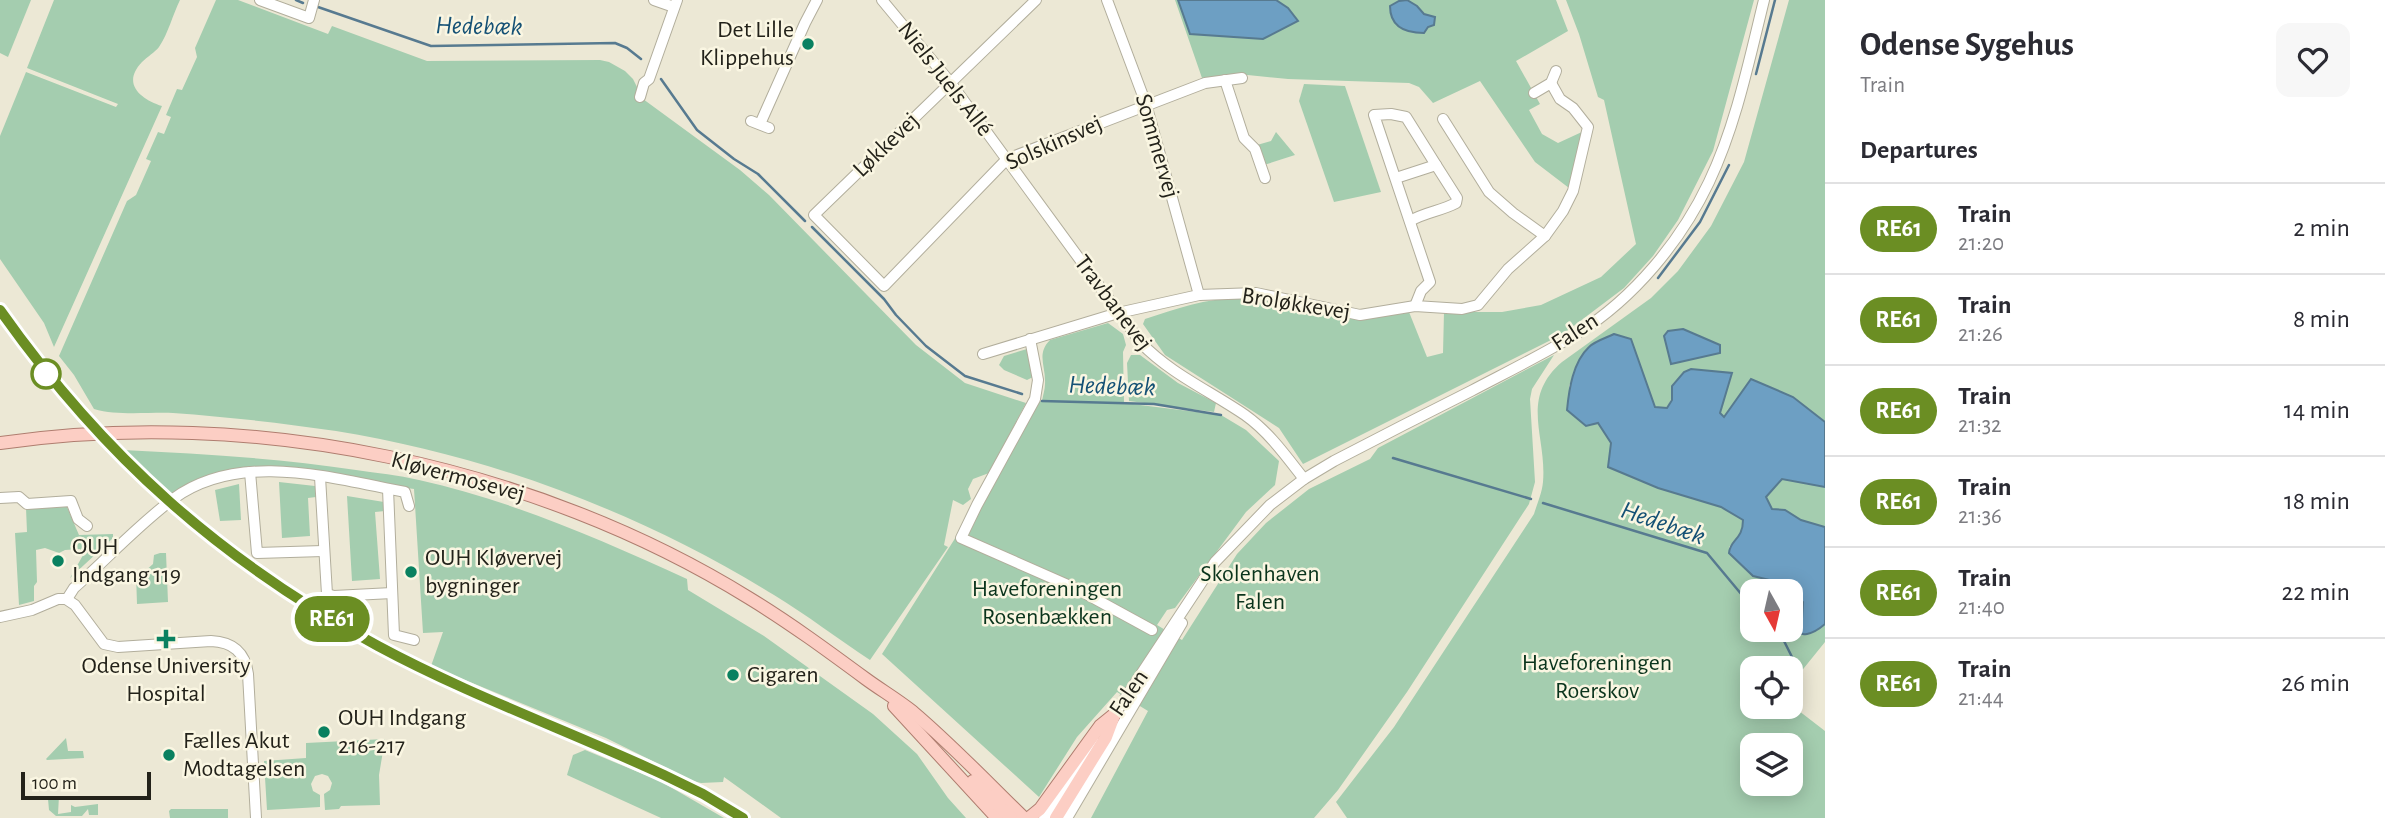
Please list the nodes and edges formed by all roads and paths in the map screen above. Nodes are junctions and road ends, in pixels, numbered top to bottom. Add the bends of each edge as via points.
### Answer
1 (260, 0) edge
2 (314, 0) edge
3 (654, 0) edge
4 (817, 0) edge
5 (882, 0) edge
6 (1107, 0) edge
7 (1764, 0) edge
8 (1030, 2) edge
9 (676, 4) edge
10 (1556, 71) dead end
11 (1242, 78) dead end
12 (1225, 80) junction
13 (950, 82) junction
14 (1551, 83) junction
15 (1534, 93) dead end
16 (640, 97) dead end
17 (1146, 104) junction
18 (1443, 120) dead end
19 (760, 124) dead end
20 (1007, 159) junction
21 (1436, 165) junction
22 (1265, 178) dead end
23 (1396, 178) junction
24 (1410, 221) junction
25 (1545, 236) junction
26 (884, 286) joint
27 (1199, 295) junction
28 (1415, 306) junction
29 (1118, 313) junction
30 (1030, 340) junction
31 (983, 354) dead end
32 (0, 443) edge
33 (250, 472) junction
34 (320, 477) junction
35 (1304, 479) junction
36 (388, 489) junction
37 (0, 498) edge
38 (410, 506) dead end
39 (87, 526) dead end
40 (1240, 536) junction
41 (323, 551) junction
42 (392, 593) junction
43 (67, 599) junction
44 (0, 617) edge
45 (1152, 630) dead end
46 (414, 640) dead end
47 (869, 681) junction
48 (1115, 713) junction
49 (931, 745) junction
50 (256, 818) edge
51 (986, 818) edge
52 (998, 818) edge
53 (1011, 818) edge
54 (1027, 818) edge
55 (1044, 818) edge
56 (1056, 818) edge
57 (1067, 818) edge

1 - 2 street via 309,18
3 - 9 street
4 - 19 street
5 - 13 street, Niels Juels Allé
6 - 17 street, Sommervej
7 - 35 street, Falen via 1738,106 1718,162 1689,217 1642,280 1580,332
8 - 13 street, Løkkevej
9 - 16 street
10 - 14 street
11 - 12 street, Solskinsvej
12 - 17 street, Solskinsvej
12 - 22 street via 1244,138 1255,149
13 - 20 street, Niels Juels Allé
13 - 26 street, Løkkevej via 814,215
14 - 15 street
14 - 25 street, Broløkkevej via 1588,127 1573,191
17 - 20 street, Solskinsvej
17 - 27 street, Sommervej
18 - 25 street via 1489,192
20 - 26 street, Solskinsvej
20 - 29 street, Travbanevej
21 - 23 street
21 - 23 street via 1406,117 1374,115
21 - 24 street via 1456,203
23 - 24 street
24 - 28 street via 1430,282
25 - 28 street, Broløkkevej via 1508,269 1478,305 1462,309
27 - 28 street, Broløkkevej via 1256,293 1360,315
27 - 29 street, Broløkkevej
29 - 30 street, Broløkkevej
29 - 35 street, Travbanevej via 1154,357 1247,416
30 - 31 street, Broløkkevej
30 - 45 street via 1038,380 1035,399 961,538 1077,589
32 - 47 main road, Kløvermosevej via 141,433 242,437 335,448 442,470 611,527 682,562 748,597
33 - 34 street
33 - 41 street via 257,553
33 - 43 street via 210,480 171,500
34 - 36 street
34 - 41 street
35 - 40 street, Falen
36 - 38 street via 407,493
36 - 42 street
37 - 39 street via 19,497 27,504 71,501 78,519
40 - 48 street, Falen via 1215,562
40 - 57 street, Falen via 1199,594
41 - 42 street via 328,595
42 - 46 street via 394,635
43 - 44 street
43 - 50 street via 104,644 222,642 242,653 248,674
47 - 49 main road, Kløvermosevej
47 - 54 main road, Kløvermosevej via 912,711
48 - 54 main road via 1100,726 1040,809
48 - 55 street, Falen
48 - 56 main road via 1106,737
49 - 51 main road via 943,770
49 - 52 main road, Kløvermosevej
49 - 53 main road

